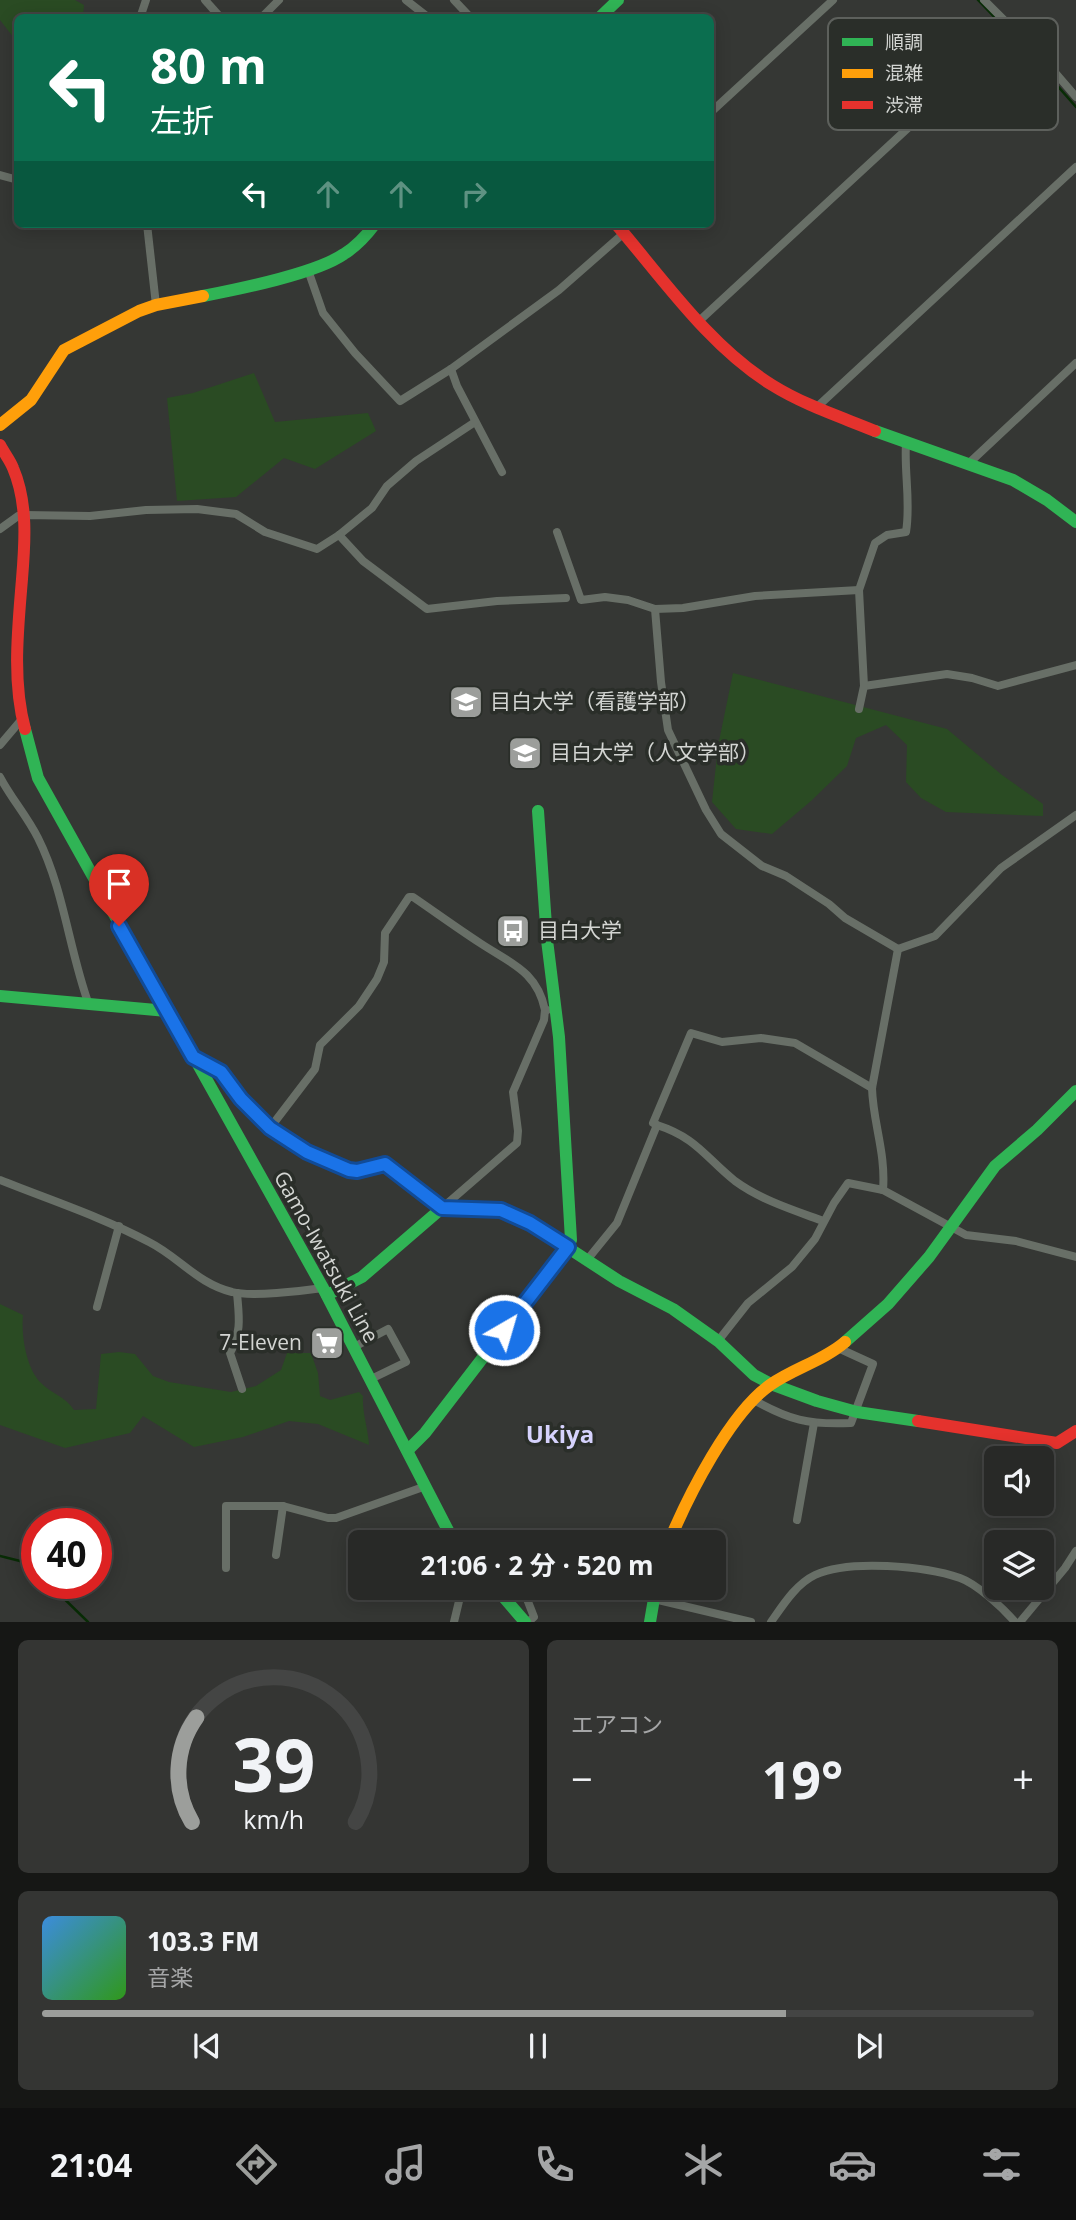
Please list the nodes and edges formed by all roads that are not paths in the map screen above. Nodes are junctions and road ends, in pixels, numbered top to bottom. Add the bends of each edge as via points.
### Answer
1 (205, 0) edge
2 (279, 0) edge
3 (406, 0) edge
4 (454, 0) edge
5 (833, 0) edge
6 (984, 0) edge
7 (217, 14) edge
8 (265, 14) edge
9 (424, 14) edge
10 (467, 14) edge
11 (1001, 18) edge
12 (1058, 76) edge
13 (1076, 97) edge
14 (714, 109) edge
15 (905, 130) edge
16 (1076, 167) edge
17 (147, 228) edge
18 (372, 228) edge
19 (620, 229) edge
20 (308, 270) junction
21 (156, 305) junction
22 (698, 321) junction
23 (1076, 363) edge
24 (451, 369) junction
25 (817, 407) junction
26 (475, 422) junction
27 (0, 425) edge
28 (906, 443) junction
29 (0, 445) edge
30 (967, 465) junction
31 (502, 472) dead end
32 (24, 515) junction
33 (1076, 522) edge
34 (0, 528) edge
35 (557, 532) dead end
36 (339, 535) junction
37 (859, 590) junction
38 (566, 598) dead end
39 (655, 609) junction
40 (1076, 665) edge
41 (864, 686) junction
42 (859, 709) dead end
43 (22, 719) junction
44 (0, 745) edge
45 (0, 777) edge
46 (538, 811) dead end
47 (1076, 815) edge
48 (898, 949) junction
49 (0, 996) edge
50 (89, 1005) junction
51 (550, 1010) junction
52 (167, 1011) junction
53 (193, 1057) junction
54 (872, 1088) junction
55 (1076, 1091) edge
56 (657, 1125) junction
57 (270, 1128) junction
58 (0, 1180) edge
59 (883, 1190) junction
60 (442, 1208) junction
61 (823, 1221) junction
62 (119, 1226) junction
63 (950, 1228) junction
64 (568, 1247) junction
65 (1076, 1257) edge
66 (587, 1260) junction
67 (325, 1292) junction
68 (237, 1293) junction
69 (97, 1307) dead end
70 (718, 1341) junction
71 (354, 1347) junction
72 (838, 1348) junction
73 (371, 1380) junction
74 (771, 1384) junction
75 (242, 1389) dead end
76 (752, 1399) junction
77 (856, 1412) junction
78 (814, 1423) junction
79 (1076, 1431) edge
80 (408, 1450) junction
81 (426, 1486) junction
82 (283, 1506) junction
83 (797, 1520) dead end
84 (448, 1530) edge
85 (675, 1530) edge
86 (1076, 1551) edge
87 (276, 1555) dead end
88 (226, 1568) dead end
89 (459, 1600) edge
90 (507, 1600) edge
91 (527, 1600) edge
92 (654, 1600) edge
93 (676, 1600) edge
94 (741, 1621) edge
95 (454, 1622) edge
96 (527, 1622) edge
97 (650, 1622) edge
98 (751, 1622) edge
99 (771, 1622) edge
100 (1017, 1622) edge

1 - 7 street
2 - 8 street
3 - 9 street
4 - 10 street
5 - 14 street
6 - 11 street
12 - 13 street
15 - 22 street
16 - 25 street
17 - 21 street
18 - 20 street via 342,256
19 - 22 street
19 - 24 street via 559,290
20 - 21 street
20 - 24 street via 323,313 400,401
21 - 27 street via 64,351 32,400
22 - 25 street via 719,344 772,385
23 - 30 street
24 - 26 street
25 - 28 street
26 - 31 street
26 - 36 street via 416,461
28 - 30 street
28 - 37 street via 906,532 887,535 875,543
29 - 32 street, Gamo-Iwatsuki Line via 14,470
30 - 33 street via 1013,480
32 - 34 street
32 - 36 street via 197,509 236,514 265,532 317,548
32 - 43 street, Gamo-Iwatsuki Line via 17,654
35 - 39 street via 581,600 605,597
36 - 38 street via 363,561 427,609
37 - 39 street via 755,596
37 - 41 street
39 - 48 street via 668,730 721,834 762,866 786,876
40 - 41 street via 998,686 947,674
41 - 42 street
43 - 44 street
43 - 52 street, Gamo-Iwatsuki Line via 49,801
45 - 50 street via 43,850
46 - 51 street
47 - 48 street via 1001,868 935,936
48 - 54 street
49 - 50 street
50 - 52 street
51 - 57 street via 516,964 409,897 385,933 384,962 377,979 359,1006 320,1045 315,1069
51 - 60 street via 513,1092 517,1143
51 - 64 street via 572,1231
52 - 53 street, Gamo-Iwatsuki Line
53 - 57 street via 221,1072
53 - 67 street, Gamo-Iwatsuki Line
54 - 56 street via 795,1043 761,1038 722,1042 691,1033 653,1123
54 - 59 street via 885,1167
55 - 63 street via 995,1166
56 - 61 street via 691,1140 761,1197
56 - 66 street via 617,1223
57 - 60 street via 307,1152 349,1170 385,1164
58 - 62 street
59 - 61 street via 848,1183
59 - 63 street
60 - 64 street via 501,1210
60 - 67 street via 362,1277
61 - 70 street via 792,1267 748,1303
62 - 68 street via 159,1247 199,1279
62 - 69 street
63 - 65 street
63 - 72 street via 919,1271
64 - 66 street
64 - 80 street
66 - 70 street via 673,1308
67 - 68 street
67 - 71 street, Gamo-Iwatsuki Line
68 - 75 street via 240,1328 230,1353
70 - 74 street via 754,1375
71 - 73 street, Gamo-Iwatsuki Line
71 - 73 street via 388,1329 405,1362
72 - 74 street
72 - 77 street via 873,1364
73 - 80 street, Gamo-Iwatsuki Line
74 - 76 street
74 - 77 street
76 - 78 street via 780,1414
76 - 85 street via 684,1505
77 - 78 street via 851,1423
77 - 79 street via 1057,1443
78 - 83 street
80 - 81 street, Gamo-Iwatsuki Line
81 - 82 street via 336,1518
81 - 84 street, Gamo-Iwatsuki Line
82 - 87 street
82 - 88 street via 226,1506
86 - 100 street
89 - 95 street
90 - 96 street
91 - 96 street via 534,1617
92 - 97 street
93 - 94 street
94 - 98 street
99 - 100 street via 793,1592 813,1576 839,1567 875,1566 962,1579

